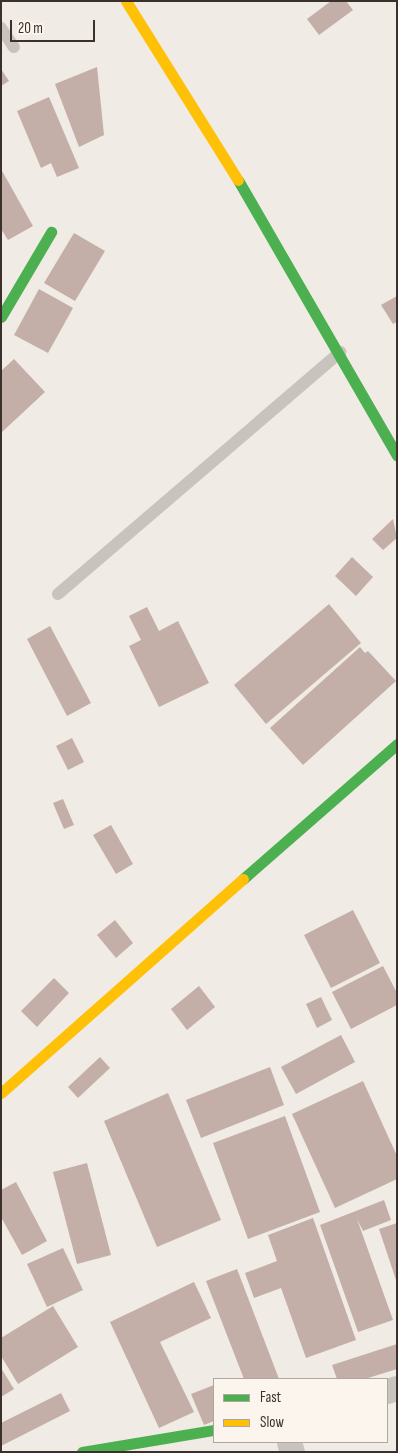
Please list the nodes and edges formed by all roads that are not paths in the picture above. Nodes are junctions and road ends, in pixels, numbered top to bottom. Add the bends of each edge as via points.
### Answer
1 (126, 1) edge
2 (1, 28) edge
3 (14, 47) dead end
4 (51, 232) dead end
5 (1, 317) edge
6 (340, 352) junction
7 (397, 455) edge
8 (58, 594) dead end
9 (397, 744) edge
10 (1, 1093) edge
11 (213, 1430) edge
12 (82, 1452) edge

1 - 6 street via 200,115
2 - 3 lane
4 - 5 street
6 - 7 street
6 - 8 lane
9 - 10 street
11 - 12 street

